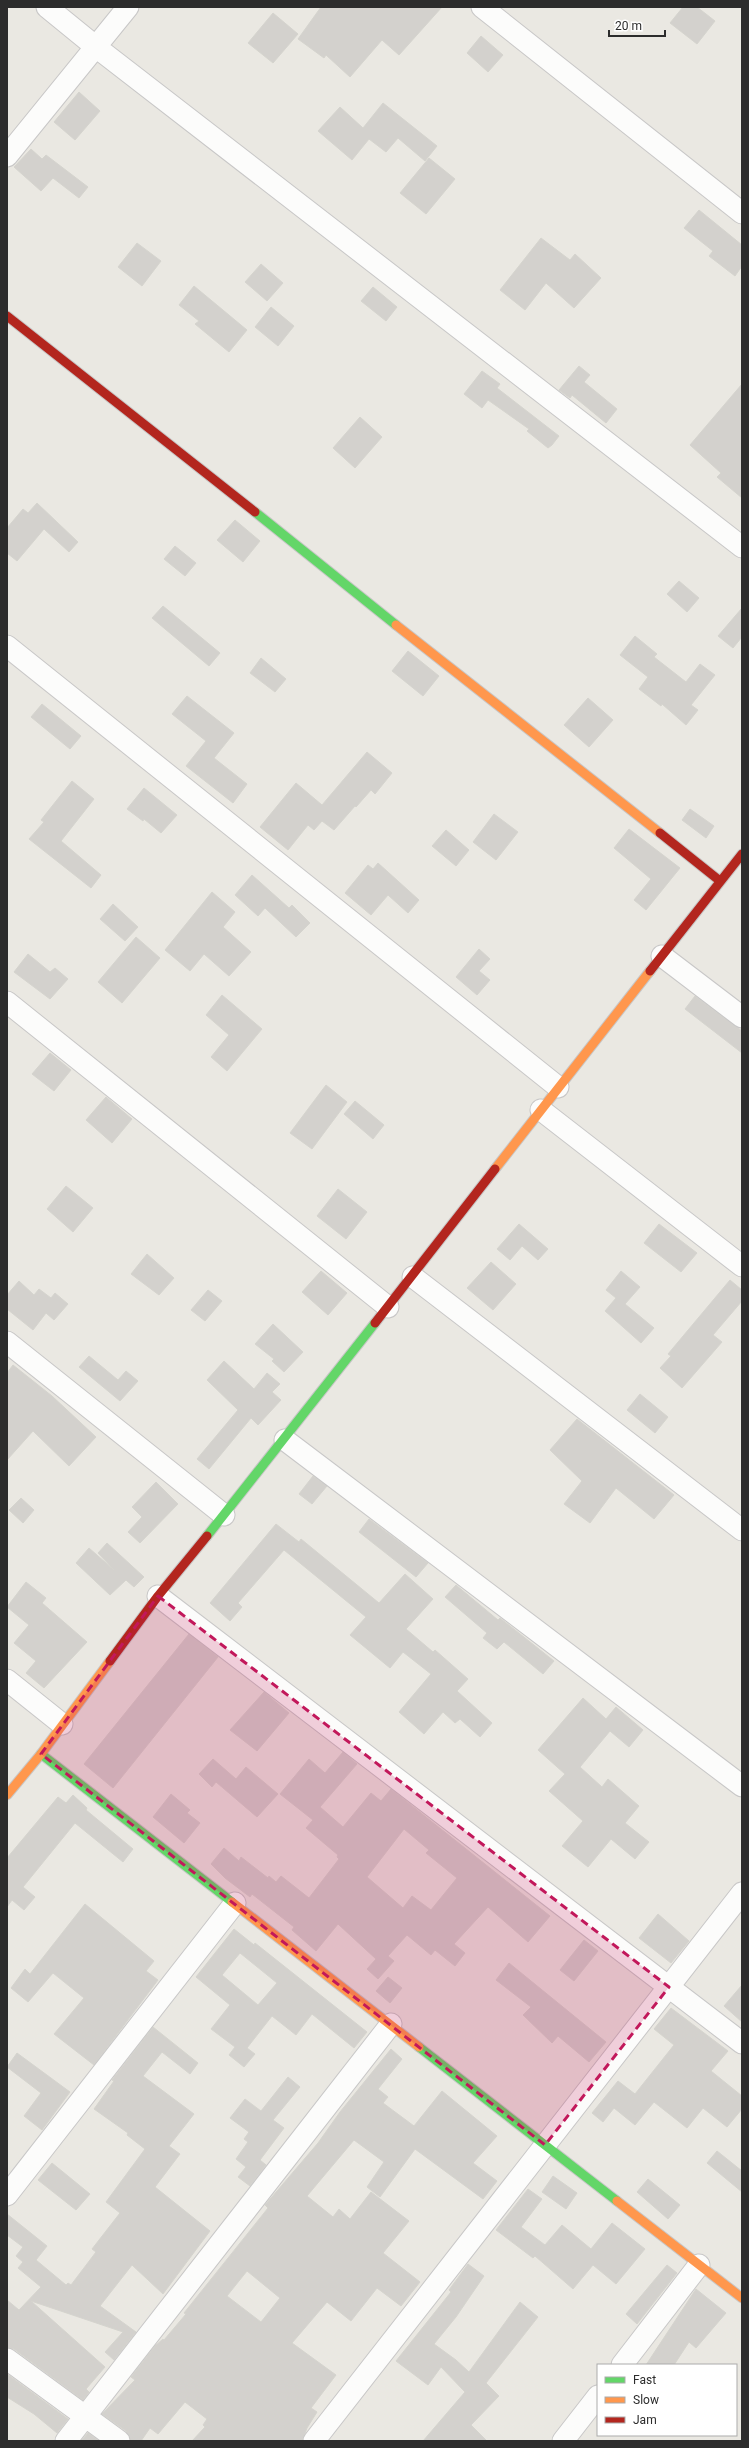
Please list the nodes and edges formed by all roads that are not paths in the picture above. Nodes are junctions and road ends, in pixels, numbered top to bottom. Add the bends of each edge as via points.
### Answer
1 (47, 7) edge
2 (128, 7) edge
3 (482, 7) edge
4 (96, 47) junction
5 (7, 156) edge
6 (742, 213) edge
7 (7, 316) edge
8 (742, 547) edge
9 (7, 646) edge
10 (742, 854) edge
11 (720, 881) junction
12 (662, 956) junction
13 (7, 1002) edge
14 (742, 1017) edge
15 (558, 1087) junction
16 (541, 1110) junction
17 (742, 1266) edge
18 (413, 1277) junction
19 (388, 1307) junction
20 (7, 1342) edge
21 (285, 1440) junction
22 (224, 1515) junction
23 (742, 1530) edge
24 (158, 1596) junction
25 (7, 1680) edge
26 (62, 1724) junction
27 (41, 1754) junction
28 (742, 1786) edge
29 (7, 1795) edge
30 (742, 1893) edge
31 (235, 1903) junction
32 (669, 1987) junction
33 (391, 2024) junction
34 (742, 2043) edge
35 (545, 2145) junction
36 (7, 2195) edge
37 (699, 2265) junction
38 (742, 2298) edge
39 (7, 2358) edge
40 (623, 2364) edge
41 (597, 2397) edge
42 (85, 2416) junction
43 (66, 2441) edge
44 (119, 2441) edge
45 (314, 2441) edge
46 (563, 2441) edge

1 - 4 street
2 - 4 street
3 - 6 street
4 - 5 street
4 - 8 street
7 - 11 street
9 - 15 street
10 - 11 street
11 - 12 street
12 - 14 street
12 - 15 street
13 - 19 street
15 - 16 street
16 - 17 street
16 - 18 street
18 - 19 street
18 - 23 street
19 - 21 street
20 - 22 street
21 - 22 street
21 - 28 street
22 - 24 street
24 - 26 street
24 - 32 street
25 - 26 street
26 - 27 street
27 - 29 street
27 - 31 street
30 - 32 street
31 - 33 street
31 - 36 street
32 - 34 street
32 - 35 street
33 - 35 street
33 - 42 street
35 - 37 street
35 - 45 street
37 - 38 street
37 - 40 street
39 - 42 street
41 - 46 street
42 - 43 street
42 - 44 street

